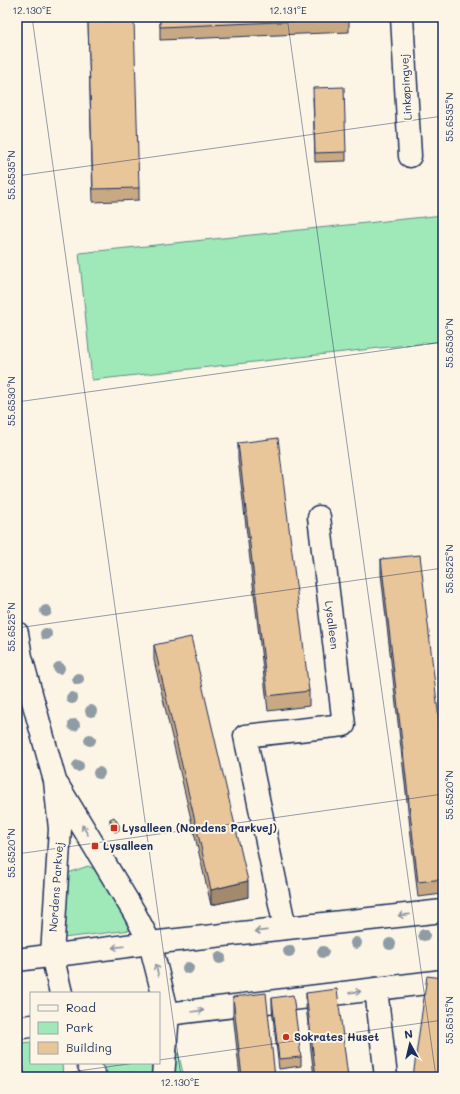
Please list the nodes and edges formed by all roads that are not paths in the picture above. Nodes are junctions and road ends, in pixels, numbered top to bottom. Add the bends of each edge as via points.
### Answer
1 (402, 17) edge
2 (410, 156) dead end
3 (319, 517) dead end
4 (17, 633) edge
5 (55, 781) junction
6 (443, 911) edge
7 (285, 928) junction
8 (150, 943) junction
9 (52, 955) junction
10 (17, 960) edge
11 (443, 981) edge
12 (376, 989) junction
13 (61, 992) edge
14 (160, 992) edge
15 (160, 994) edge
16 (164, 1014) edge
17 (30, 1026) edge
18 (17, 1028) edge
19 (88, 1064) edge
20 (95, 1077) edge
21 (162, 1077) edge
22 (386, 1077) edge

1 - 2 street, Linkøpingvej
3 - 7 street, Lysalleen via 344,725 245,736
4 - 5 street, Nordens Parkvej
8 -> 5 street, Nordens Parkvej
5 - 9 street, Nordens Parkvej via 60,829
6 -> 7 street
7 -> 8 street
8 -> 9 street
14 -> 8 street, Nordens Parkvej
9 - 10 street
9 - 13 street, Nordens Parkvej
11 - 12 street
16 -> 12 street
12 - 22 street
16 -> 15 street, Nordens Parkvej
16 - 21 street, Nordens Parkvej
17 - 18 street
19 - 20 street

